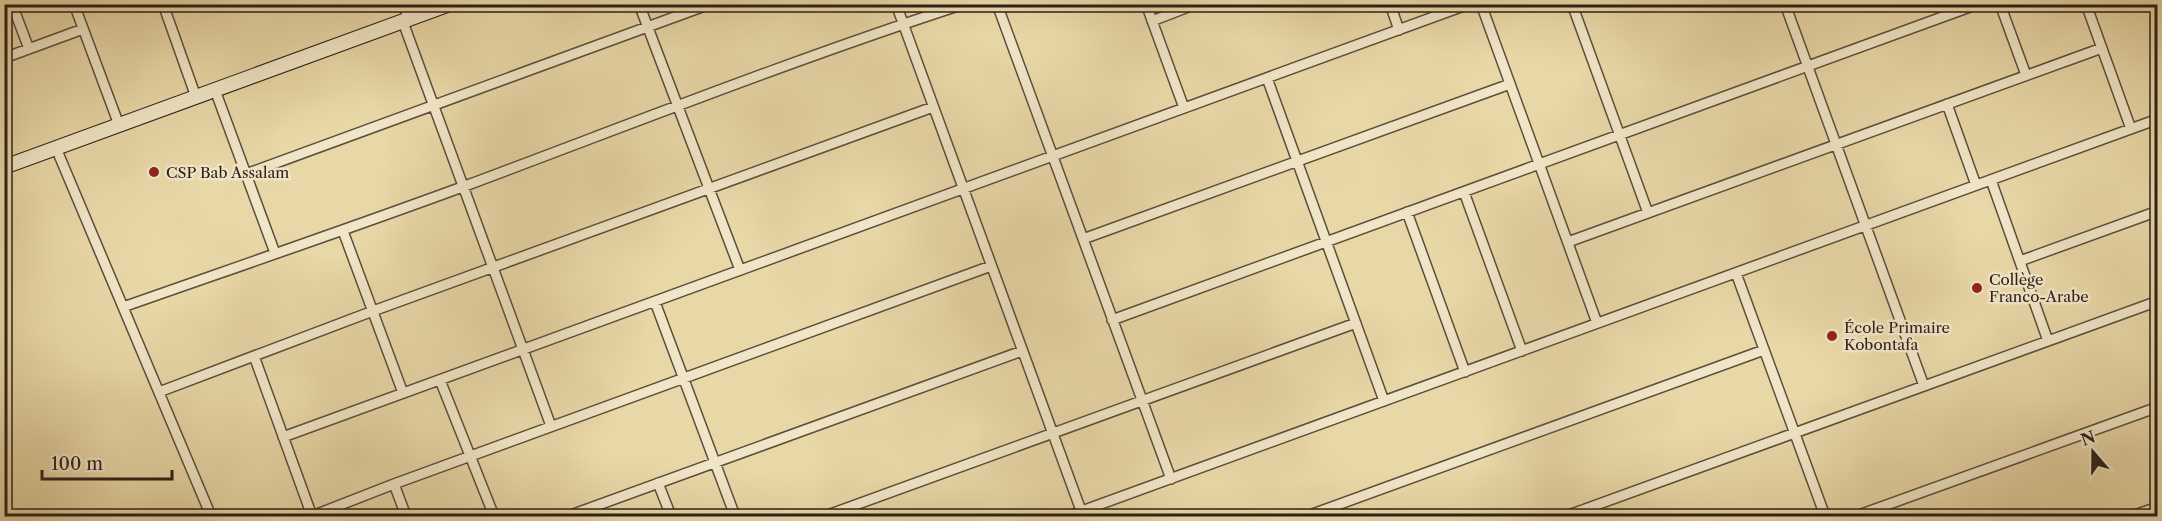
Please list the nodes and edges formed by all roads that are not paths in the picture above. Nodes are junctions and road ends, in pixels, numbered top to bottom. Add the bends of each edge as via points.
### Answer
1 (12, 4) edge
2 (74, 4) edge
3 (163, 4) edge
4 (403, 4) edge
5 (450, 4) edge
6 (639, 4) edge
7 (710, 4) edge
8 (896, 4) edge
9 (964, 4) edge
10 (997, 4) edge
11 (1146, 4) edge
12 (1196, 4) edge
13 (1390, 4) edge
14 (1469, 4) edge
15 (1481, 4) edge
16 (1572, 4) edge
17 (1785, 4) edge
18 (1977, 4) edge
19 (2000, 4) edge
20 (2086, 4) edge
21 (406, 21) junction
22 (1152, 21) junction
23 (903, 24) junction
24 (647, 27) junction
25 (83, 29) junction
26 (1399, 30) junction
27 (2102, 48) junction
28 (29, 49) junction
29 (4, 58) edge
30 (1808, 67) junction
31 (2026, 75) junction
32 (1267, 78) junction
33 (1510, 84) junction
34 (215, 90) junction
35 (196, 97) junction
36 (1947, 104) junction
37 (434, 105) junction
38 (677, 106) junction
39 (933, 107) junction
40 (1184, 108) junction
41 (2157, 119) edge
42 (118, 125) junction
43 (2131, 129) junction
44 (1620, 135) junction
45 (1836, 145) junction
46 (56, 148) junction
47 (1053, 156) junction
48 (1297, 161) junction
49 (1539, 164) junction
50 (4, 167) edge
51 (246, 174) junction
52 (1991, 180) junction
53 (1976, 185) junction
54 (463, 186) junction
55 (709, 189) junction
56 (963, 189) junction
57 (1464, 192) junction
58 (2157, 211) edge
59 (1407, 213) junction
60 (1648, 213) junction
61 (1865, 226) junction
62 (343, 231) junction
63 (1083, 239) junction
64 (1326, 242) junction
65 (1568, 242) junction
66 (275, 253) junction
67 (2020, 261) junction
68 (991, 266) junction
69 (493, 267) junction
70 (740, 270) junction
71 (1736, 273) junction
72 (2157, 301) edge
73 (655, 302) junction
74 (123, 307) junction
75 (373, 311) junction
76 (1113, 320) junction
77 (1356, 323) junction
78 (1597, 323) junction
79 (2048, 341) junction
80 (523, 350) junction
81 (1764, 350) junction
82 (1022, 351) junction
83 (1522, 351) junction
84 (254, 356) junction
85 (1465, 372) junction
86 (684, 378) junction
87 (440, 380) junction
88 (1924, 386) junction
89 (159, 392) junction
90 (403, 393) junction
91 (1142, 401) junction
92 (1384, 401) junction
93 (2157, 407) edge
94 (551, 426) junction
95 (1794, 433) junction
96 (1053, 434) junction
97 (283, 437) junction
98 (471, 455) junction
99 (716, 463) junction
100 (1171, 479) junction
101 (658, 483) junction
102 (394, 484) junction
103 (2157, 507) edge
104 (583, 514) edge
105 (1082, 514) edge
106 (211, 516) edge
107 (312, 516) edge
108 (406, 516) edge
109 (494, 516) edge
110 (568, 516) edge
111 (670, 516) edge
112 (735, 516) edge
113 (825, 516) edge
114 (1068, 516) edge
115 (1307, 516) edge
116 (1566, 516) edge
117 (1825, 516) edge
118 (1856, 516) edge
119 (2131, 516) edge

1 - 28 street
2 - 25 street
3 - 35 street
4 - 21 street
5 - 21 street
6 - 24 street
7 - 24 street
8 - 23 street
9 - 23 street
10 - 47 street
11 - 22 street
12 - 22 street
13 - 26 street
14 - 26 street
15 - 33 street
16 - 44 street
17 - 30 street
18 - 30 street
19 - 31 street
20 - 27 street
21 - 34 street
21 - 37 street
22 - 40 street
23 - 38 street
23 - 39 street
24 - 37 street
24 - 38 street
25 - 28 street
25 - 42 street
26 - 32 street
27 - 31 street
27 - 43 street
28 - 29 street
30 - 44 street
30 - 45 street
31 - 36 street
32 - 40 street
32 - 48 street
33 - 48 street
33 - 49 street
34 - 35 street
34 - 51 street
35 - 42 street
36 - 45 street
36 - 53 street
37 - 51 street
37 - 54 street
38 - 54 street
38 - 55 street
39 - 55 street
39 - 56 street
40 - 47 street
41 - 43 street
42 - 46 street
43 - 52 street
44 - 49 street
44 - 60 street
45 - 60 street
45 - 61 street
46 - 50 street
46 - 74 street
47 - 56 street
47 - 63 street
48 - 63 street
48 - 64 street
49 - 57 street
49 - 65 street
51 - 66 street
52 - 53 street
52 - 67 street
53 - 61 street
54 - 62 street
54 - 69 street
55 - 69 street
55 - 70 street
56 - 68 street
56 - 70 street
57 - 59 street
57 - 83 street
58 - 67 street
59 - 64 street
59 - 85 street
60 - 65 street
61 - 71 street
61 - 88 street
62 - 66 street
62 - 75 street
63 - 76 street
64 - 76 street
64 - 77 street
65 - 78 street
66 - 74 street
67 - 79 street
68 - 82 street
68 - 86 street
69 - 75 street
69 - 80 street
70 - 73 street
71 - 78 street
71 - 81 street
72 - 79 street
73 - 80 street
73 - 86 street
74 - 89 street
75 - 84 street
75 - 90 street
76 - 91 street
77 - 91 street
77 - 92 street
78 - 83 street
79 - 88 street
80 - 87 street
80 - 94 street
81 - 95 street
81 - 115 street
82 - 96 street
82 - 99 street
83 - 85 street
84 - 89 street
84 - 97 street
85 - 92 street
86 - 94 street
86 - 99 street
87 - 90 street
87 - 98 street
88 - 95 street
89 - 106 street
90 - 97 street
91 - 96 street
91 - 100 street
92 - 100 street
93 - 118 street
94 - 98 street
95 - 116 street
95 - 117 street
96 - 105 street
96 - 113 street
97 - 107 street
98 - 102 street
98 - 109 street
99 - 101 street
99 - 112 street
100 - 105 street
101 - 104 street
101 - 111 street
102 - 107 street
102 - 108 street
103 - 119 street
104 - 110 street
105 - 114 street

